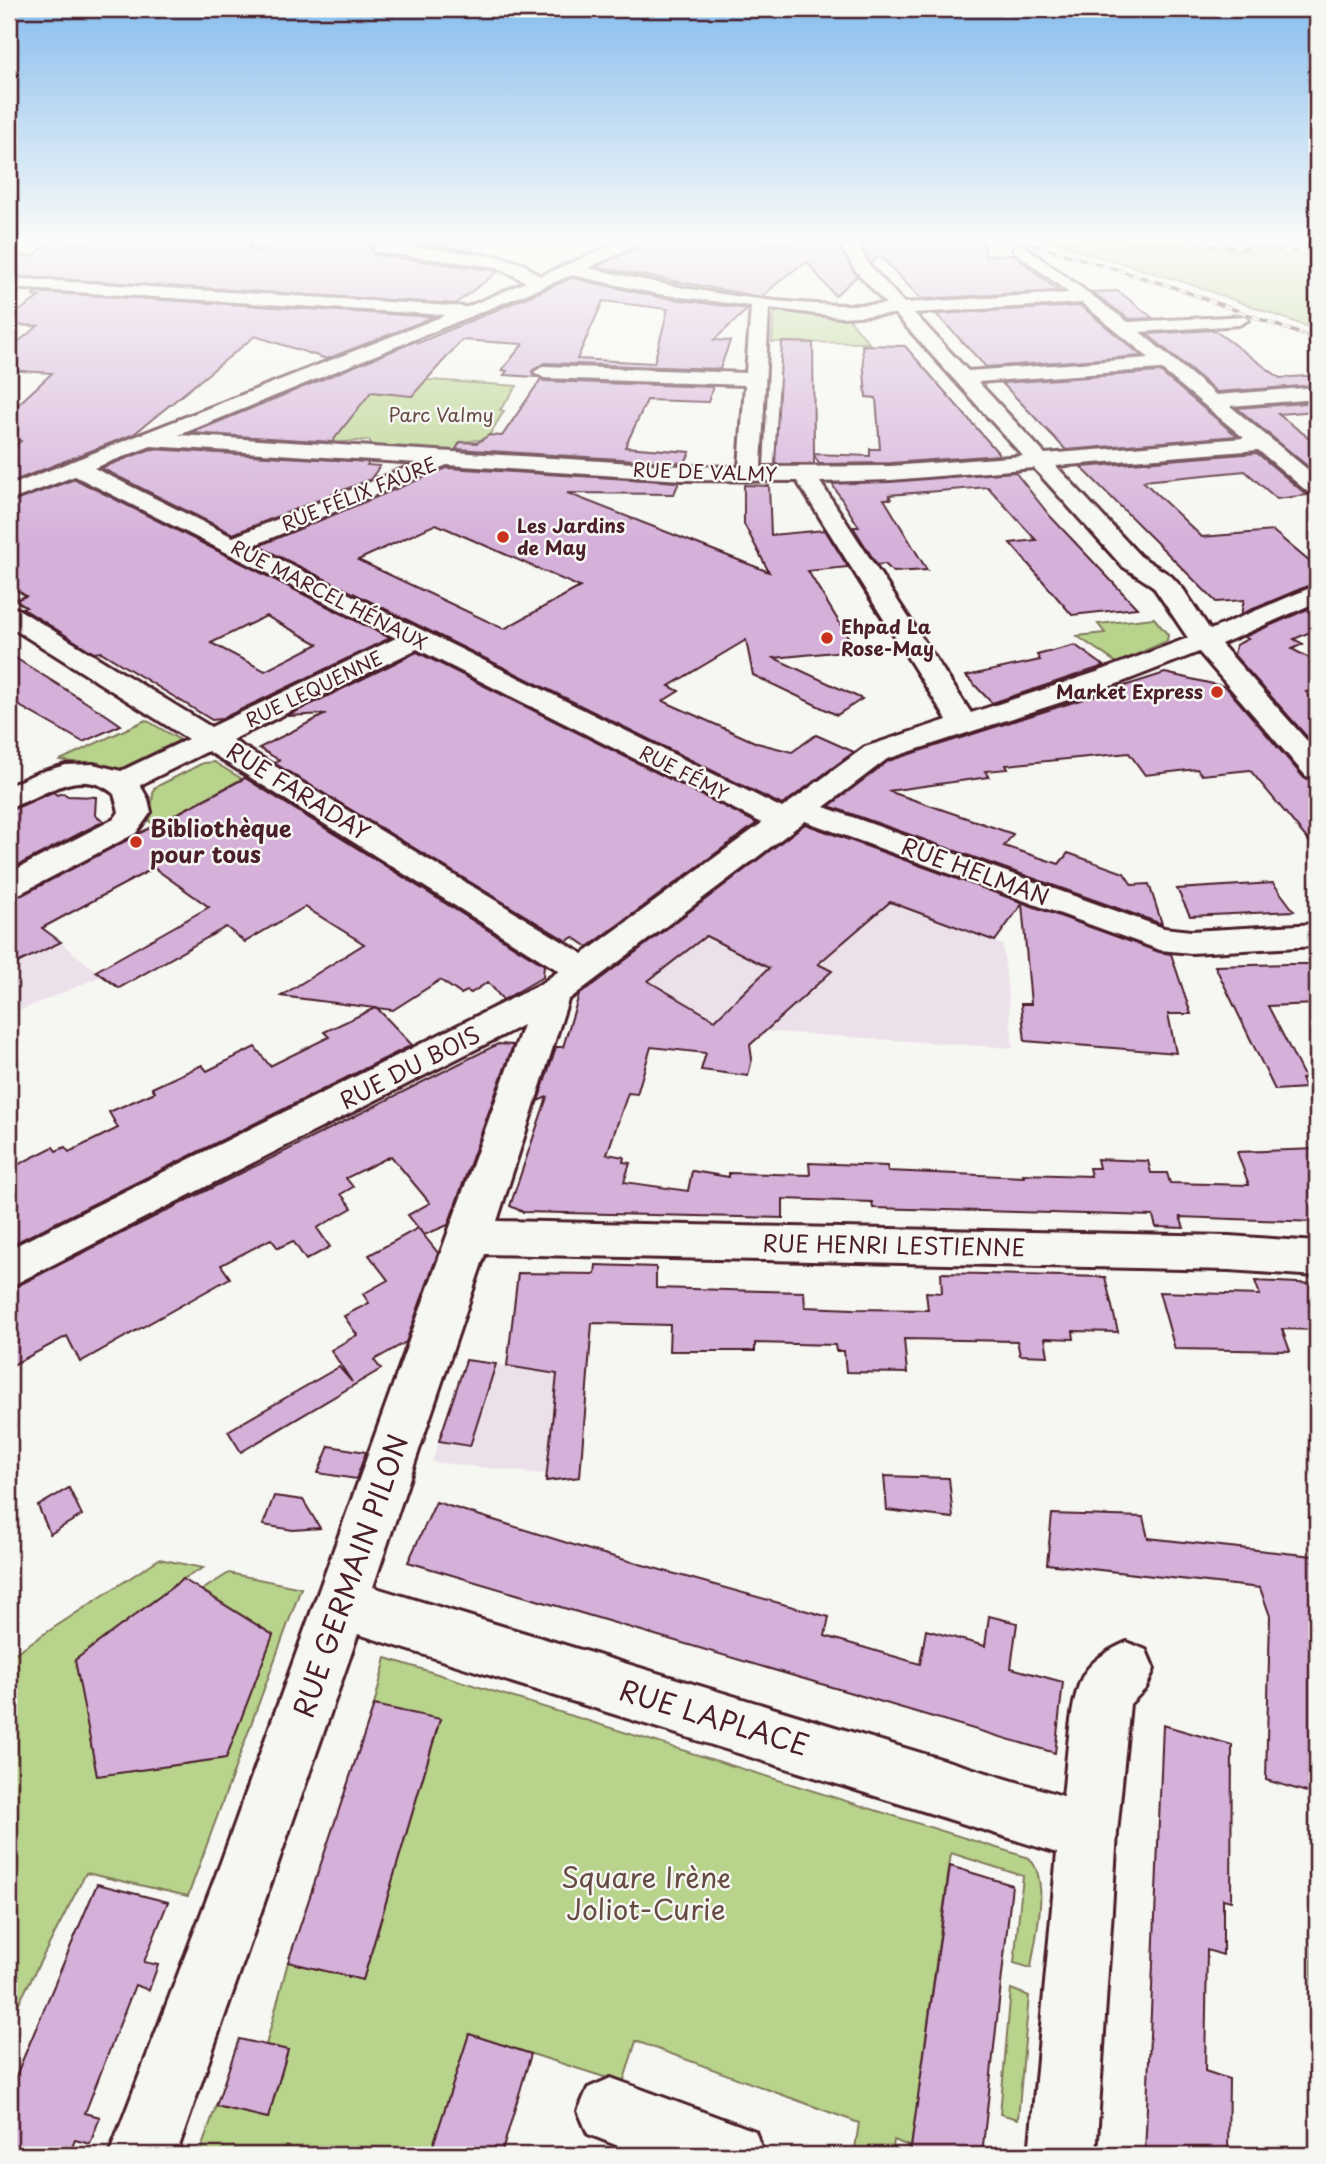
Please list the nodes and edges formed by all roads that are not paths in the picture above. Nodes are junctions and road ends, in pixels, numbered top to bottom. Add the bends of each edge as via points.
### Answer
1 (394, 343) edge
2 (757, 343) edge
3 (932, 343) edge
4 (1142, 343) edge
5 (1166, 363) junction
6 (544, 372) dead end
7 (964, 377) junction
8 (754, 379) junction
9 (1317, 393) edge
10 (1212, 401) junction
11 (148, 439) junction
12 (1262, 443) junction
13 (448, 459) junction
14 (1040, 461) junction
15 (76, 468) junction
16 (750, 474) junction
17 (804, 475) junction
18 (1317, 488) edge
19 (9, 494) edge
20 (231, 545) junction
21 (1317, 593) edge
22 (9, 615) edge
23 (416, 639) junction
24 (1212, 650) junction
25 (583, 722) joint
26 (962, 723) junction
27 (211, 738) junction
28 (1317, 770) edge
29 (122, 782) junction
30 (9, 798) edge
31 (793, 816) junction
32 (9, 886) edge
33 (1317, 935) edge
34 (568, 983) junction
35 (470, 1237) junction
36 (1317, 1259) edge
37 (9, 1269) edge
38 (341, 1603) junction
39 (1127, 1669) dead end
40 (1088, 1833) junction
41 (611, 2111) dead end
42 (142, 2155) edge
43 (730, 2155) edge
44 (1063, 2155) edge

1 - 11 street
2 - 8 street
3 - 7 street
4 - 5 street
5 - 7 street
5 - 10 street
6 - 8 street
7 - 14 street
8 - 16 street
9 - 10 street
10 - 12 street
11 - 13 street, RUE DE VALMY
11 - 15 street
12 - 14 street, RUE DE VALMY
12 - 18 street
13 - 16 street, RUE DE VALMY
13 - 20 street, RUE FÉLIX FAURE
14 - 17 street, RUE DE VALMY via 865,475
14 - 24 street via 1131,561 1141,585 1155,601
15 - 19 street
15 - 20 street, RUE MARCEL HÉNAUX
16 - 17 street, RUE DE VALMY
17 - 26 street
20 - 23 street, RUE MARCEL HÉNAUX
21 - 24 street, RUE DU BOIS
22 - 27 street, RUE FARADAY
23 - 25 street, RUE MARCEL HÉNAUX
23 - 27 street, RUE LEQUENNE
24 - 26 street, RUE DU BOIS
24 - 28 street
25 - 31 street, RUE FÉMY
26 - 31 street, RUE DU BOIS via 876,753
27 - 29 street, RUE LEQUENNE
27 - 34 street, RUE FARADAY
29 - 30 street via 95,774 67,774
29 - 32 street via 131,789 135,805 134,817 125,826
31 - 33 street, RUE HELMAN via 1150,935 1191,942
31 - 34 street, RUE DU BOIS
34 - 35 street, RUE GERMAIN PILON
34 - 37 street, RUE DU BOIS via 415,1066
35 - 36 street, RUE HENRI LESTIENNE via 1230,1253
35 - 38 street, RUE GERMAIN PILON
38 - 40 street, RUE LAPLACE
38 - 42 street, RUE GERMAIN PILON
39 - 40 street via 1104,1692
40 - 44 street
41 - 43 street

